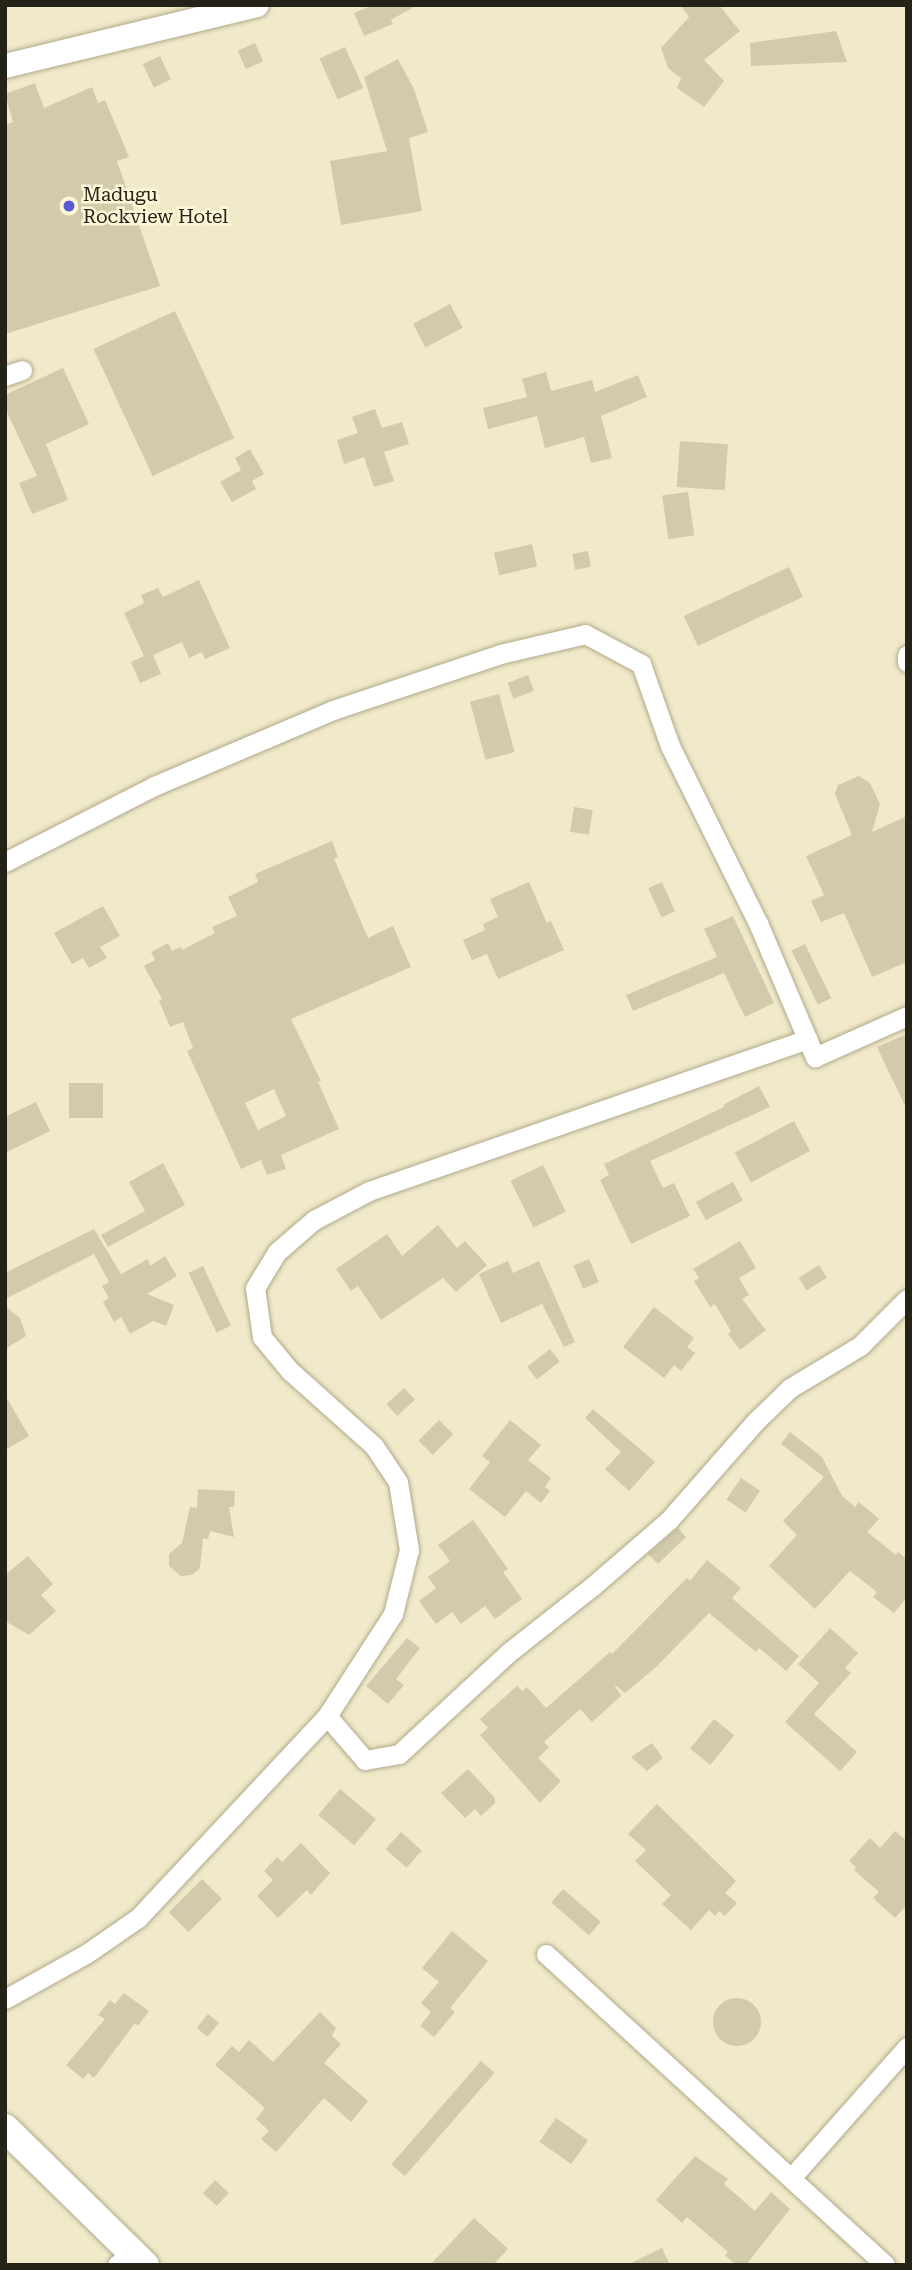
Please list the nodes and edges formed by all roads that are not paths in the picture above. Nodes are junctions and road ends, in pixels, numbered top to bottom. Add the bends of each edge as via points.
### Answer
1 (257, 5) edge
2 (5, 66) edge
3 (907, 655) edge
4 (907, 662) edge
5 (5, 862) edge
6 (907, 1016) edge
7 (807, 1039) junction
8 (907, 1298) edge
9 (327, 1716) junction
10 (546, 1954) dead end
11 (5, 1999) edge
12 (907, 2047) edge
13 (5, 2129) edge
14 (791, 2178) junction
15 (131, 2261) edge
16 (885, 2265) edge

1 - 2 street
3 - 4 street
5 - 7 street via 154,786 333,710 500,654 585,634 641,664 670,746 758,923
6 - 7 street via 814,1057
7 - 9 street via 369,1191 314,1220 277,1252 255,1288 262,1337 289,1371 374,1446 398,1482 409,1550 393,1615
8 - 9 street via 860,1346 790,1388 668,1520 508,1653 400,1754 365,1760
9 - 11 street via 138,1918 86,1954
10 - 14 street
12 - 14 street
13 - 15 main road
14 - 16 street

